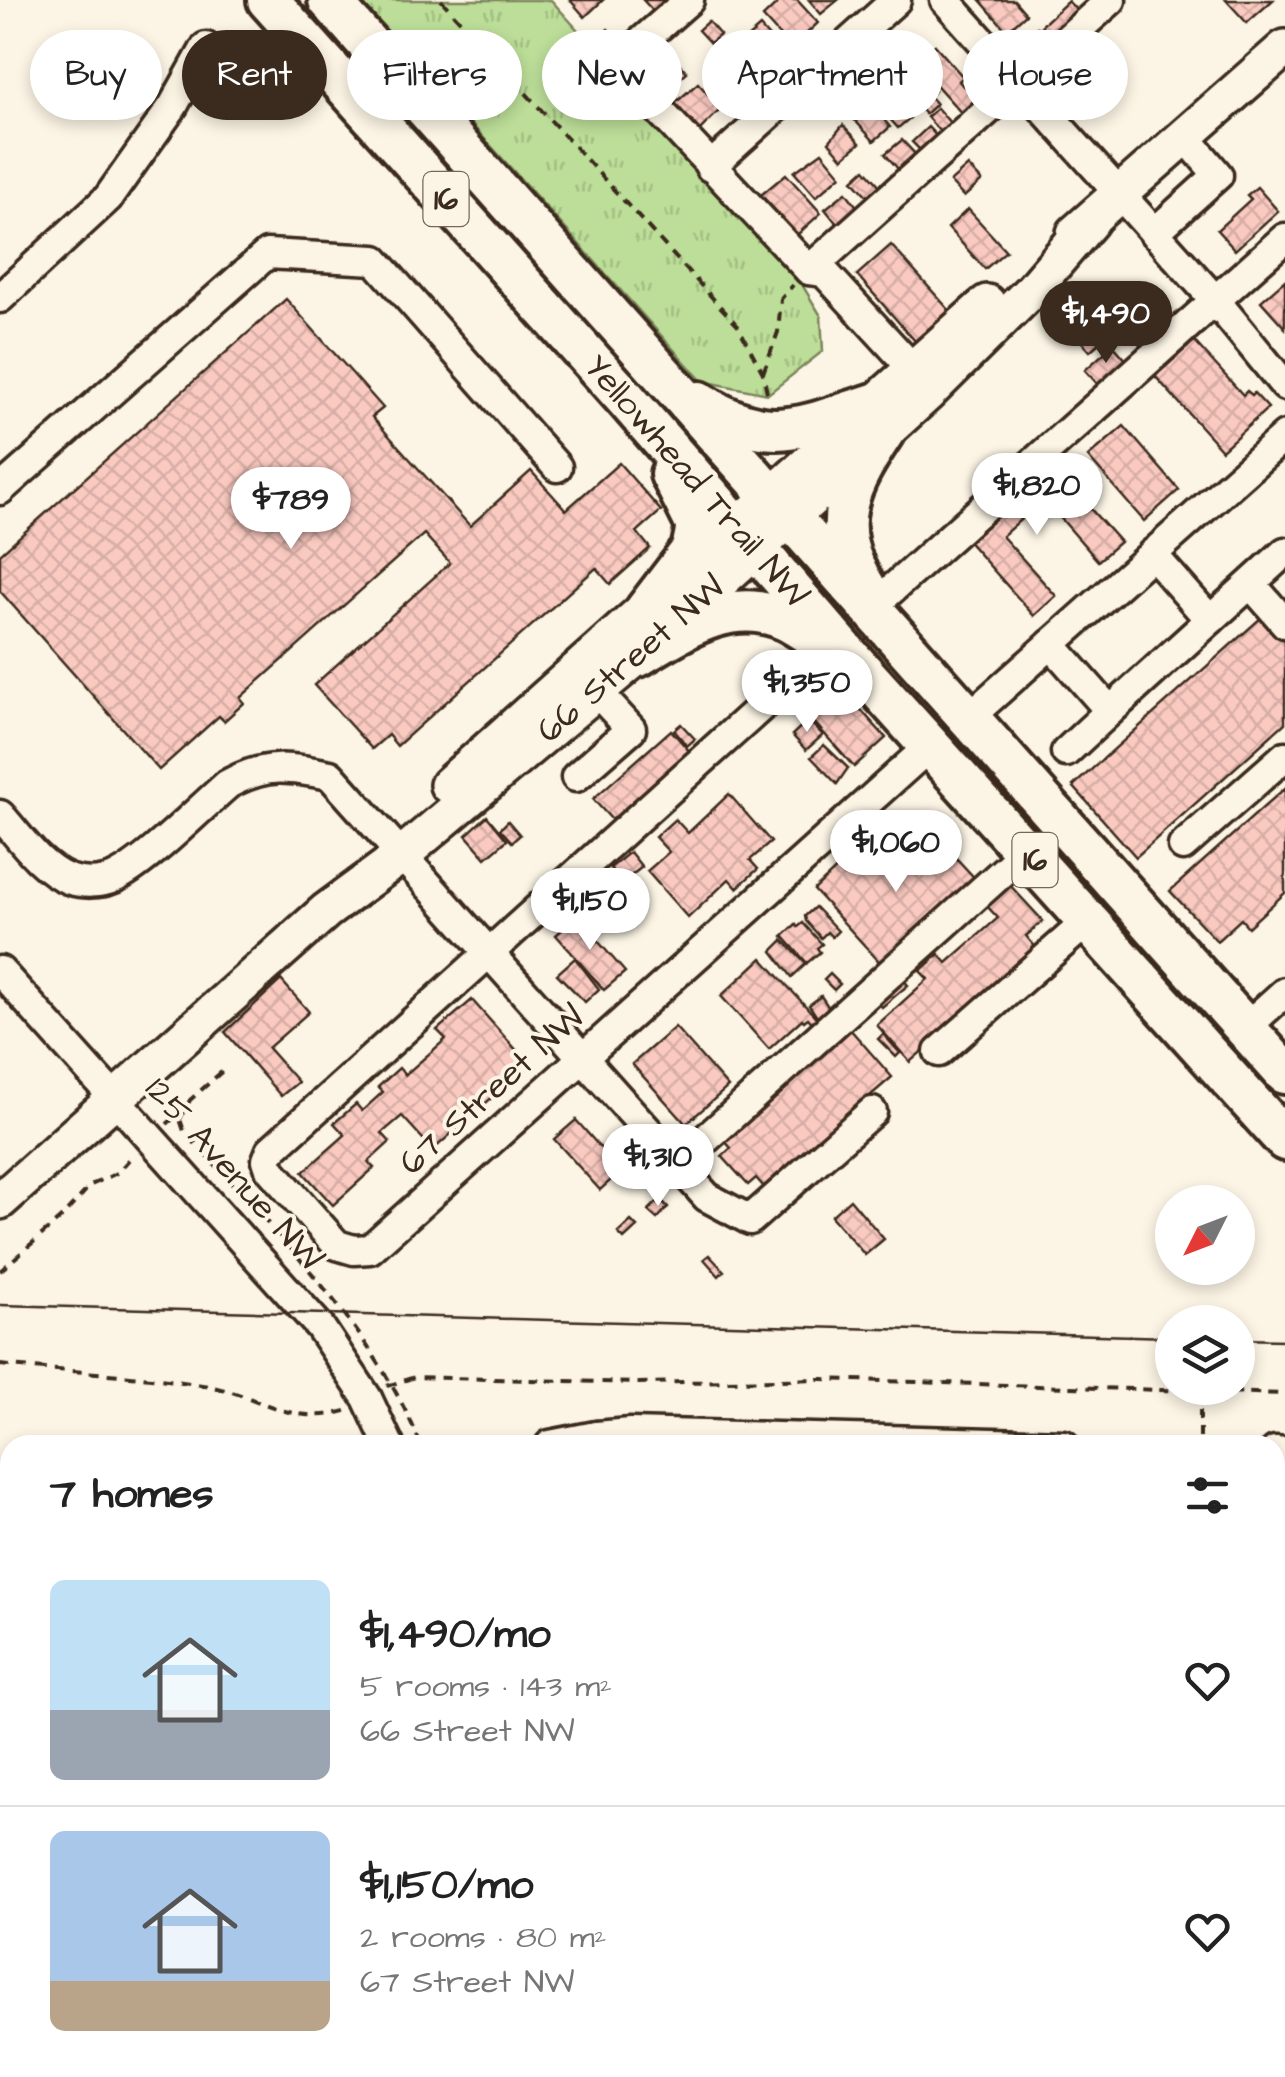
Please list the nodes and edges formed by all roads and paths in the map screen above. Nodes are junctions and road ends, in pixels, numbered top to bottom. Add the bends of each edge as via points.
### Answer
1 (268, 0) edge
2 (329, 0) edge
3 (441, 0) edge
4 (689, 0) edge
5 (896, 0) edge
6 (945, 0) edge
7 (1111, 0) edge
8 (972, 30) edge
9 (1077, 30) edge
10 (1285, 48) edge
11 (182, 89) edge
12 (977, 120) edge
13 (1053, 120) edge
14 (1185, 136) junction
15 (710, 167) junction
16 (1120, 194) junction
17 (1091, 221) junction
18 (1154, 233) junction
19 (1285, 238) edge
20 (809, 270) junction
21 (3, 290) edge
22 (1215, 300) junction
23 (913, 370) junction
24 (763, 373) junction
25 (672, 385) junction
26 (1285, 386) edge
27 (624, 398) junction
28 (880, 417) junction
29 (766, 430) junction
30 (1285, 436) edge
31 (557, 467) dead end
32 (0, 490) edge
33 (780, 508) junction
34 (747, 538) junction
35 (1285, 552) edge
36 (1152, 554) junction
37 (1250, 584) junction
38 (646, 610) junction
39 (880, 615) junction
40 (1210, 620) junction
41 (1285, 624) edge
42 (1051, 644) junction
43 (840, 650) junction
44 (638, 656) junction
45 (596, 691) junction
46 (1110, 711) junction
47 (968, 718) junction
48 (931, 746) junction
49 (1066, 752) dead end
50 (1285, 756) edge
51 (576, 777) dead end
52 (0, 815) edge
53 (1183, 846) dead end
54 (395, 847) junction
55 (1026, 851) junction
56 (1089, 920) junction
57 (489, 953) junction
58 (0, 971) edge
59 (1285, 992) edge
60 (1244, 1028) junction
61 (939, 1052) dead end
62 (583, 1058) junction
63 (227, 1067) dead end
64 (1285, 1073) edge
65 (115, 1098) junction
66 (872, 1112) dead end
67 (180, 1119) dead end
68 (1285, 1140) edge
69 (678, 1164) junction
70 (118, 1168) dead end
71 (0, 1201) edge
72 (0, 1271) edge
73 (0, 1365) edge
74 (1155, 1389) edge
75 (378, 1391) dead end
76 (1255, 1393) edge
77 (1285, 1394) edge
78 (359, 1402) dead end
79 (1200, 1405) edge
80 (384, 1435) edge
81 (615, 1435) edge
82 (730, 1435) edge
83 (1200, 1435) edge

1 - 27 highway, Yellowhead Trail NW / 16
2 - 25 highway, Yellowhead Trail NW / 16
3 - 24 path via 738,326
4 - 15 street via 632,50 626,76
5 - 15 street
6 - 8 street
7 - 9 street
10 - 14 main road, 66 Street NW
11 - 21 street via 108,198
12 - 20 street
13 - 16 street
14 - 16 main road, 66 Street NW
14 - 18 street via 1218,176
15 - 20 street
16 - 17 main road, 66 Street NW
16 - 18 street
17 - 23 main road, 66 Street NW
17 - 28 main road, 66 Street NW via 1032,290
18 - 22 street
19 - 22 street
20 - 23 street via 824,272
20 - 24 path via 781,299
22 - 26 street
22 - 39 street
23 - 28 main road, 66 Street NW
24 - 29 path
25 - 29 highway via 728,421
25 - 33 highway, Yellowhead Trail NW / 16
27 - 34 highway, Yellowhead Trail NW / 16
27 - 38 highway via 697,526 692,550
28 - 29 highway
28 - 33 main road, 66 Street NW
28 - 39 highway via 845,508 853,565
30 - 36 street
31 - 32 street via 375,260 267,254
33 - 34 main road, 66 Street NW
33 - 39 highway, Yellowhead Trail NW / 16
34 - 38 main road, 66 Street NW
34 - 43 highway, Yellowhead Trail NW / 16
34 - 44 main road, 66 Street NW
35 - 37 street
36 - 40 street
36 - 42 street
37 - 40 street
37 - 41 street
38 - 54 main road, 66 Street NW
39 - 47 highway, Yellowhead Trail NW / 16
40 - 46 street
42 - 46 street
42 - 47 street
43 - 44 highway via 757,611 696,620
43 - 48 highway, Yellowhead Trail NW / 16
43 - 57 street
44 - 45 main road, 66 Street NW
45 - 51 street via 631,729
45 - 54 main road, 66 Street NW
46 - 49 street
47 - 60 highway, Yellowhead Trail NW / 16
48 - 55 highway, Yellowhead Trail NW / 16
48 - 62 street, 67 Street NW
50 - 53 street
52 - 54 street via 56,872 101,882 130,868 228,784 284,766 330,775
54 - 57 street
54 - 65 main road, 66 Street NW
55 - 56 highway, Yellowhead Trail NW / 16
55 - 69 street
56 - 61 street
56 - 68 highway, Yellowhead Trail NW / 16
57 - 62 street
57 - 62 street, 67 Street NW via 271,1150 270,1168 337,1245 370,1249
58 - 65 street, 125 Avenue NW
59 - 60 street
60 - 64 highway, Yellowhead Trail NW / 16
62 - 69 street
63 - 67 path via 190,1100
65 - 71 main road, 66 Street NW
65 - 80 street, 125 Avenue NW via 320,1327
66 - 69 street via 750,1220 707,1197
70 - 72 path
73 - 78 path via 212,1387 292,1415 312,1417
74 - 75 path via 415,1377
76 - 77 path
79 - 83 path
81 - 82 street

